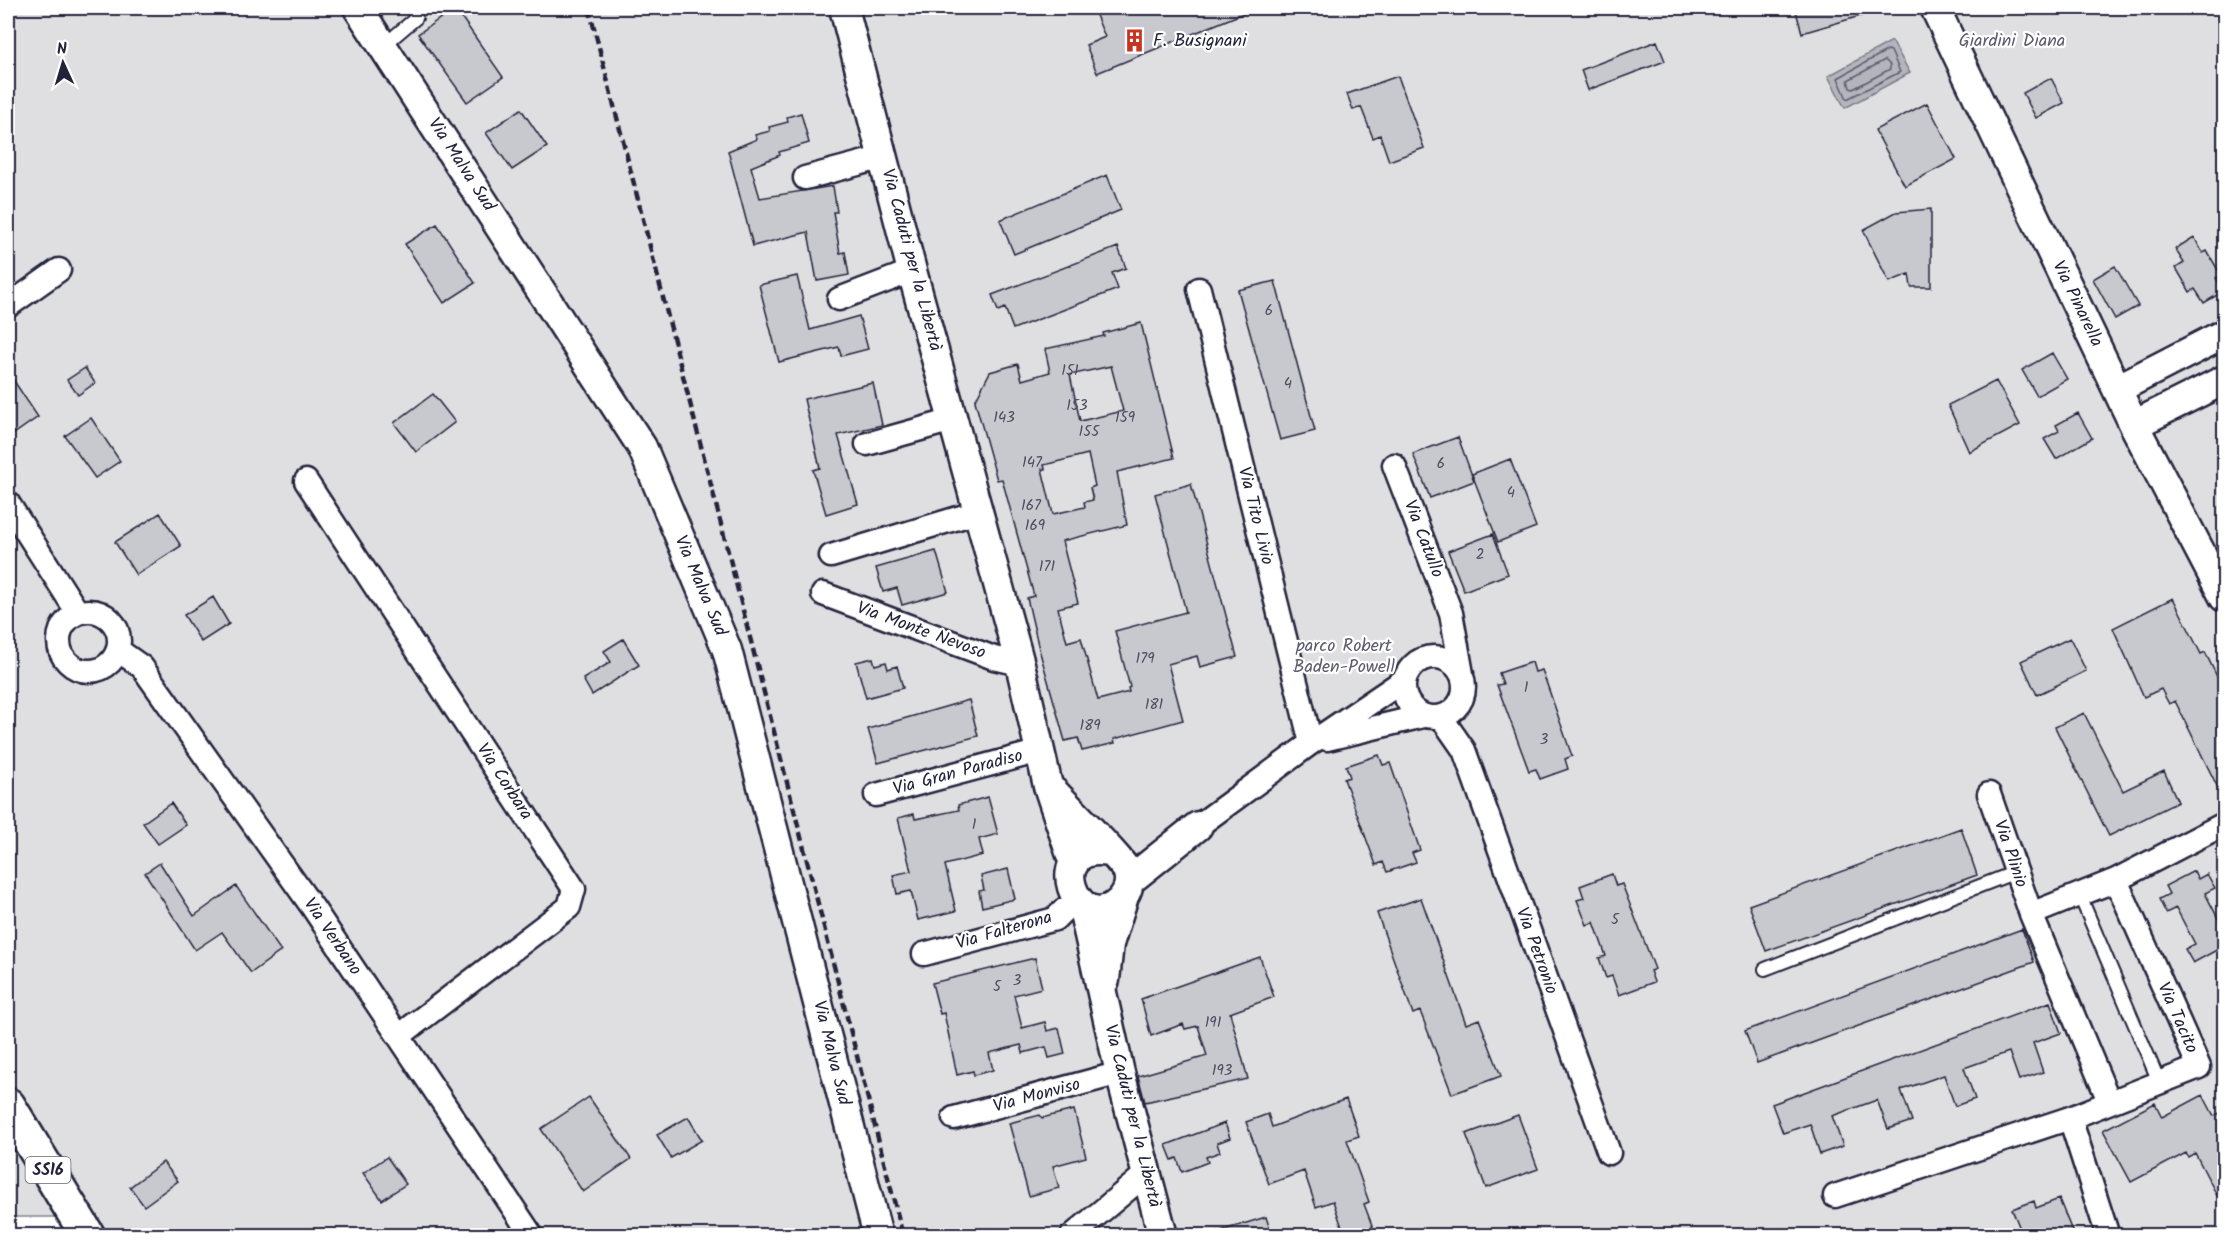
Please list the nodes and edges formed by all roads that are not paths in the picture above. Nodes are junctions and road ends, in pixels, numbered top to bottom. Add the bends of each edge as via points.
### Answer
1 (358, 8) edge
2 (413, 8) edge
3 (844, 8) edge
4 (1935, 8) edge
5 (383, 46) junction
6 (884, 157) junction
7 (805, 178) dead end
8 (59, 270) dead end
9 (912, 272) junction
10 (1199, 289) dead end
11 (839, 299) dead end
12 (8, 306) edge
13 (2224, 334) edge
14 (2224, 380) edge
15 (2117, 389) junction
16 (953, 420) junction
17 (2134, 425) junction
18 (867, 444) dead end
19 (1394, 465) dead end
20 (306, 481) dead end
21 (8, 503) edge
22 (978, 512) junction
23 (831, 556) dead end
24 (823, 594) dead end
25 (2224, 597) edge
26 (78, 613) junction
27 (1451, 613) junction
28 (118, 650) junction
29 (1432, 657) junction
30 (1020, 664) junction
31 (1462, 674) junction
32 (1404, 680) junction
33 (1463, 696) junction
34 (1432, 716) junction
35 (1311, 743) junction
36 (1464, 750) junction
37 (1040, 752) junction
38 (1048, 786) junction
39 (1989, 794) dead end
40 (876, 795) dead end
41 (2224, 824) edge
42 (1198, 826) junction
43 (1113, 854) junction
44 (1074, 864) junction
45 (2016, 872) junction
46 (2116, 880) junction
47 (1126, 889) junction
48 (2080, 896) junction
49 (1082, 904) junction
50 (2031, 914) junction
51 (924, 954) dead end
52 (1765, 969) dead end
53 (1102, 997) junction
54 (399, 1036) junction
55 (1120, 1073) junction
56 (2160, 1084) junction
57 (2109, 1101) junction
58 (8, 1105) edge
59 (954, 1118) dead end
60 (2070, 1118) junction
61 (1609, 1153) dead end
62 (1147, 1173) junction
63 (1835, 1196) dead end
64 (88, 1236) edge
65 (532, 1236) edge
66 (878, 1236) edge
67 (1072, 1236) edge
68 (1163, 1236) edge
69 (2108, 1236) edge

1 - 5 street, Via Malva Sud
2 - 5 lane via 416,18
3 - 6 street, Via Caduti per la Libertà
4 - 15 street, Via Pinarella
5 - 66 street, Via Malva Sud via 642,447 727,650
6 - 7 street
6 - 9 street, Via Caduti per la Libertà
8 - 12 street
9 - 11 street
9 - 16 street, Via Caduti per la Libertà
10 - 35 street, Via Tito Livio
13 - 15 street
14 - 17 street
15 - 17 street, Via Pinarella
16 - 18 street
16 - 22 street, Via Caduti per la Libertà
17 - 25 street, Via Pinarella
19 - 27 street, Via Catullo
20 - 54 street, Via Corbara via 574,889 569,907
21 - 26 street
22 - 23 street
22 - 30 street, Via Caduti per la Libertà
24 - 30 street, Via Monte Nevoso via 994,658
26 - 28 street via 88,611 106,616 117,631
26 - 28 street via 64,623 59,640 63,657 70,664 78,669 98,670 107,666
27 - 29 street via 1445,641
27 - 31 street, Via Catullo
28 - 54 street, Via Verbano via 142,667
29 - 31 street via 1449,661
29 - 32 street via 1414,664
30 - 37 street, Via Caduti per la Libertà
31 - 33 street, Via Catullo
32 - 34 street via 1405,698 1416,712
32 - 35 street
33 - 34 street via 1455,710
33 - 36 street, Via Petronio
34 - 35 street
34 - 36 street, Via Petronio
35 - 42 street
36 - 61 street, Via Petronio
37 - 38 street, Via Caduti per la Libertà
37 - 40 street, Via Gran Paradiso
38 - 43 street
38 - 44 street, Via Caduti per la Libertà
39 - 45 street, Via Plinio
41 - 46 street
42 - 43 street
42 - 47 street
43 - 44 street via 1089,852
43 - 47 street via 1128,871
44 - 49 street via 1069,881
45 - 50 street, Via Plinio
45 - 52 lane
46 - 48 street
46 - 56 street, Via Tacito via 2199,1068
47 - 49 street via 1109,908
47 - 53 street via 1109,944
48 - 50 street
48 - 56 lane
49 - 51 street, Via Falterona via 1065,909 1055,919
49 - 53 street, Via Caduti per la Libertà
50 - 57 street
53 - 55 street, Via Caduti per la Libertà
54 - 65 street, Via Verbano
55 - 59 street, Via Monviso
55 - 62 street, Via Caduti per la Libertà
56 - 57 street, Via Tacito
57 - 60 street, Via Tacito
58 - 64 main road, SS16
60 - 63 street, Via Tacito
60 - 69 street
62 - 67 street
62 - 68 street, Via Caduti per la Libertà

